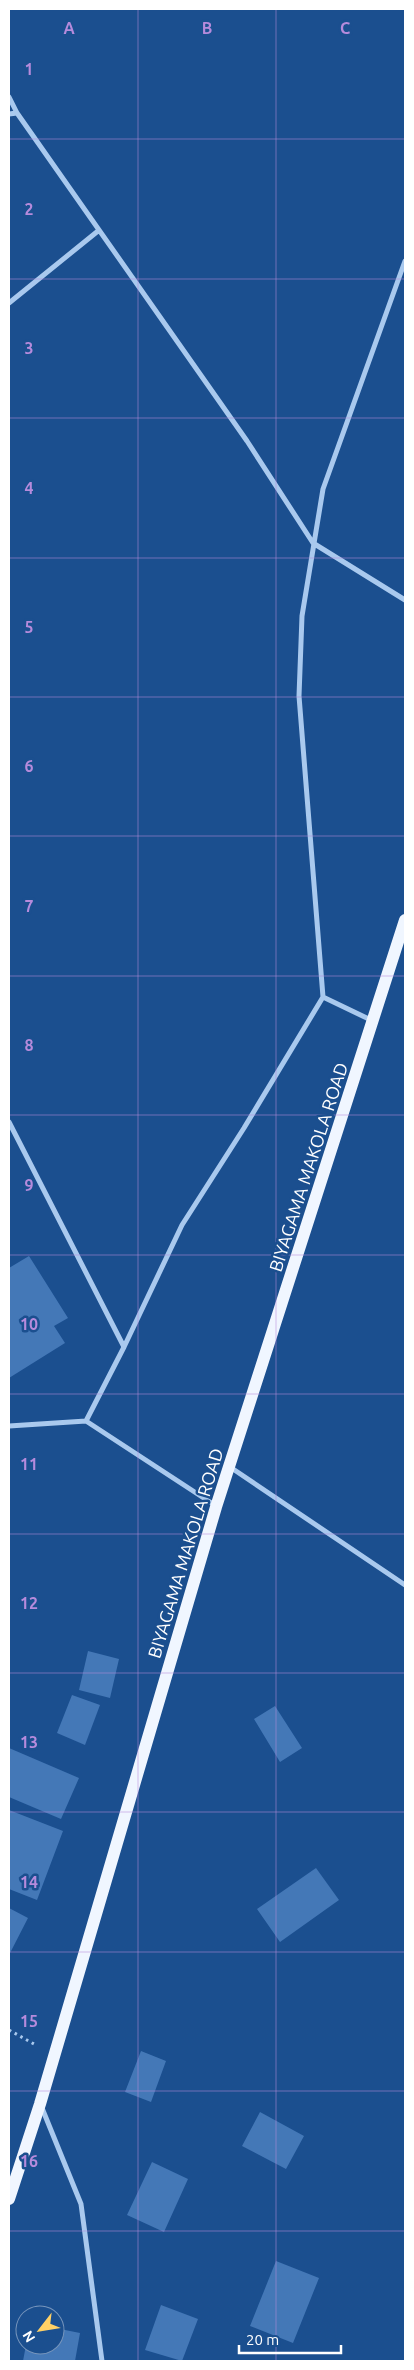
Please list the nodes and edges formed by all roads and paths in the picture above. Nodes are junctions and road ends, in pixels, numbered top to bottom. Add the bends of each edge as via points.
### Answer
1 (9, 97) edge
2 (17, 113) junction
3 (9, 114) edge
4 (98, 231) junction
5 (405, 261) edge
6 (9, 303) edge
7 (313, 543) junction
8 (405, 600) edge
9 (405, 920) edge
10 (323, 998) junction
11 (374, 1021) junction
12 (9, 1122) edge
13 (124, 1347) junction
14 (86, 1421) junction
15 (9, 1426) edge
16 (230, 1466) junction
17 (216, 1507) junction
18 (405, 1585) edge
19 (40, 2104) junction
20 (9, 2199) edge
21 (102, 2361) edge

1 - 2 street
2 - 3 street
2 - 4 street
4 - 6 street
4 - 7 street via 247,441
5 - 7 street via 323,489
7 - 8 street
7 - 10 street via 302,616 299,696
9 - 11 main road, BIYAGAMA MAKOLA ROAD
10 - 11 street
10 - 13 street via 182,1225
11 - 16 main road, BIYAGAMA MAKOLA ROAD
12 - 13 street
13 - 14 street
14 - 15 street
14 - 17 street
16 - 17 main road, BIYAGAMA MAKOLA ROAD
16 - 18 street
17 - 19 main road, BIYAGAMA MAKOLA ROAD
19 - 20 main road, BIYAGAMA MAKOLA ROAD
19 - 21 street via 81,2204

